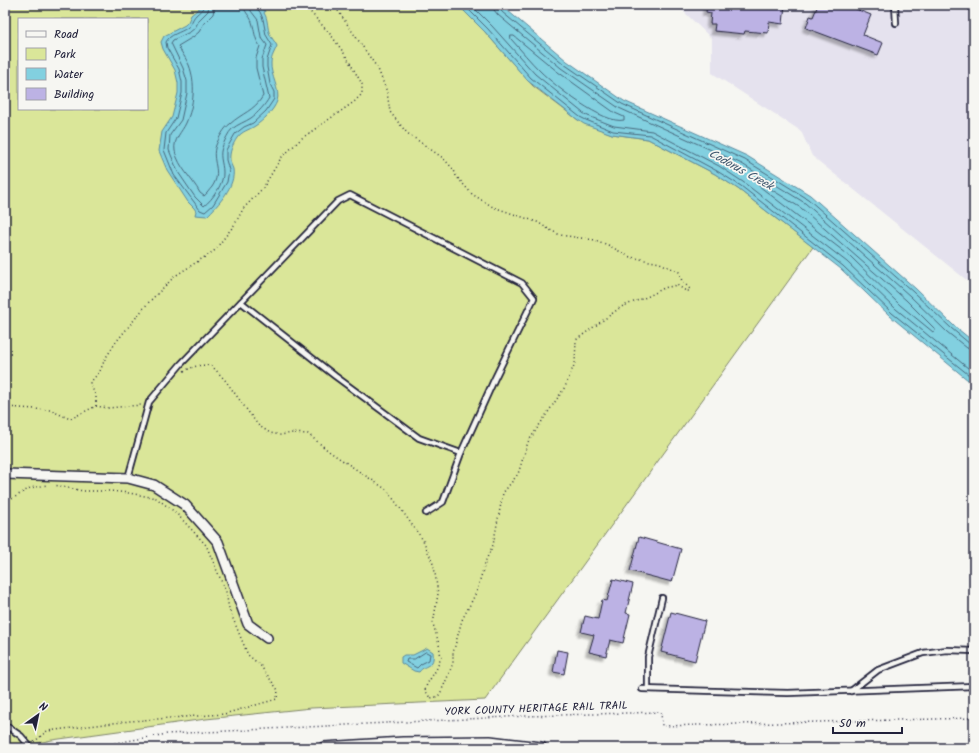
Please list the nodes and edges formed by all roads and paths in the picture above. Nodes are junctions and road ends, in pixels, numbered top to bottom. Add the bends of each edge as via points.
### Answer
1 (304, 5) edge
2 (334, 5) edge
3 (895, 5) edge
4 (896, 23) dead end
5 (241, 302) junction
6 (182, 373) dead end
7 (149, 402) junction
8 (96, 406) junction
9 (5, 407) edge
10 (461, 453) junction
11 (5, 474) edge
12 (128, 478) junction
13 (5, 503) edge
14 (426, 513) dead end
15 (662, 598) dead end
16 (267, 638) dead end
17 (974, 651) edge
18 (974, 686) edge
19 (642, 689) dead end
20 (648, 689) junction
21 (852, 691) junction
22 (974, 718) edge
23 (5, 725) edge
24 (34, 742) dead end
25 (31, 748) edge
26 (87, 748) edge
27 (324, 748) edge
28 (541, 748) edge

1 - 8 path via 346,56 362,84 362,94 302,138 281,158 263,188 243,208 235,224 214,250 175,276 148,303 116,342 100,371 90,383 96,397
2 - 6 path via 378,69 387,92 390,112 407,133 443,158 472,194 493,208 537,222 560,234 595,240 630,257 660,262 679,272 682,281 690,289 686,291 677,285 621,307 576,340 575,363 565,387 528,442 518,474 502,493 493,545 476,592 462,620 448,676 437,697 430,698 425,690 441,658 433,624 438,594 434,566 423,540 387,490 308,434 280,435 270,433 258,425 212,366 194,366
3 - 4 lane
5 - 7 lane via 181,364
5 - 10 lane via 419,438
5 - 10 lane via 338,202 350,195 522,283 534,298
7 - 8 path via 139,406
7 - 12 lane
8 - 9 path via 70,419 50,410
10 - 14 lane via 443,502
11 - 12 street
12 - 16 street via 154,485 185,505 218,542 248,624
13 - 24 path via 30,488 50,485 83,491 129,492 156,498 175,512 206,545 248,655 260,665 278,690 277,699 224,714 130,721 47,731
15 - 20 lane via 648,657
17 - 21 lane via 947,650 922,653 878,670
18 - 21 lane
19 - 20 lane
20 - 21 lane via 788,693
22 - 26 path, YORK COUNTY HERITAGE RAIL TRAIL via 662,726 661,712 526,716 167,734
23 - 25 lane via 21,736
27 - 28 street via 403,743 490,742

